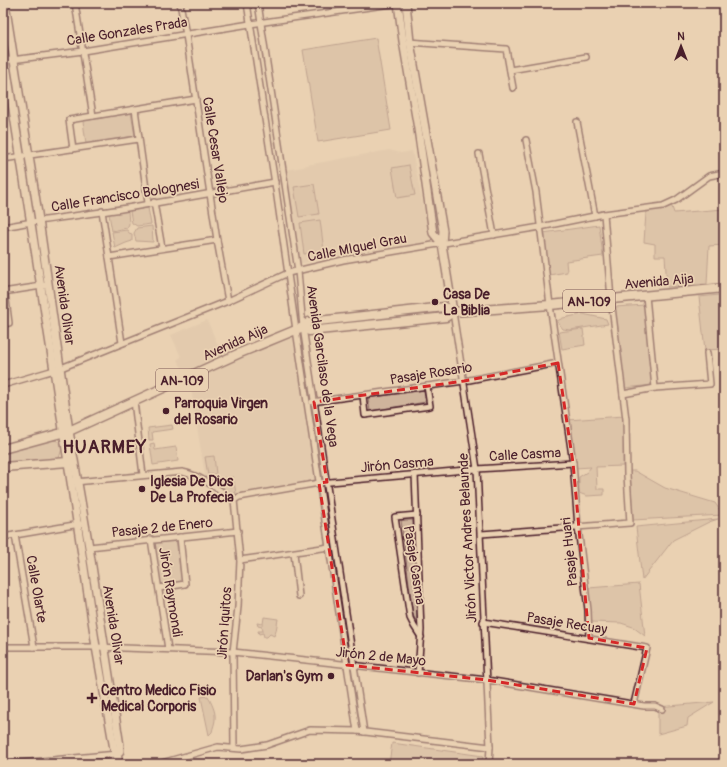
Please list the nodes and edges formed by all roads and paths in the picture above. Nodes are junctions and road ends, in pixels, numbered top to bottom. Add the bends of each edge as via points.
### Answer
1 (5, 3) edge
2 (75, 3) edge
3 (180, 3) edge
4 (247, 3) edge
5 (258, 3) edge
6 (398, 3) edge
7 (406, 3) edge
8 (261, 23) junction
9 (250, 24) junction
10 (186, 35) junction
11 (406, 41) junction
12 (3, 46) edge
13 (83, 51) junction
14 (586, 57) dead end
15 (14, 59) junction
16 (4, 61) edge
17 (510, 70) junction
18 (513, 88) dead end
19 (196, 99) junction
20 (135, 109) junction
21 (93, 116) junction
22 (577, 122) dead end
23 (139, 139) junction
24 (526, 140) dead end
25 (73, 149) junction
26 (479, 154) dead end
27 (29, 156) junction
28 (21, 157) junction
29 (3, 159) edge
30 (724, 172) edge
31 (275, 182) junction
32 (210, 194) junction
33 (151, 202) junction
34 (102, 211) junction
35 (604, 214) junction
36 (595, 216) junction
37 (39, 220) junction
38 (31, 222) junction
39 (3, 227) edge
40 (540, 227) junction
41 (494, 235) junction
42 (217, 240) junction
43 (442, 244) junction
44 (162, 248) junction
45 (109, 257) junction
46 (298, 271) junction
47 (288, 273) junction
48 (45, 286) junction
49 (724, 288) edge
50 (4, 292) edge
51 (646, 296) junction
52 (611, 299) junction
53 (228, 301) junction
54 (550, 305) junction
55 (453, 312) junction
56 (3, 324) edge
57 (299, 328) junction
58 (122, 343) junction
59 (707, 353) dead end
60 (558, 363) junction
61 (57, 369) junction
62 (464, 381) junction
63 (3, 385) edge
64 (427, 386) junction
65 (655, 388) junction
66 (623, 394) junction
67 (363, 395) junction
68 (134, 401) junction
69 (314, 402) junction
70 (307, 403) junction
71 (66, 432) junction
72 (3, 449) edge
73 (68, 462) junction
74 (573, 463) junction
75 (3, 467) edge
76 (477, 469) junction
77 (415, 474) junction
78 (143, 475) junction
79 (74, 482) junction
80 (327, 482) junction
81 (319, 483) junction
82 (234, 500) junction
83 (417, 515) junction
84 (81, 524) junction
85 (578, 526) junction
86 (238, 531) junction
87 (480, 534) junction
88 (15, 535) junction
89 (3, 537) edge
90 (180, 537) junction
91 (151, 539) junction
92 (89, 547) junction
93 (329, 547) junction
94 (294, 553) junction
95 (240, 560) junction
96 (159, 588) junction
97 (299, 596) dead end
98 (483, 622) junction
99 (421, 637) junction
100 (589, 638) junction
101 (3, 647) edge
102 (34, 647) junction
103 (96, 647) junction
104 (104, 647) junction
105 (168, 649) junction
106 (233, 652) junction
107 (347, 665) junction
108 (354, 665) junction
109 (418, 673) junction
110 (487, 680) junction
111 (634, 704) junction
112 (662, 709) dead end
113 (357, 731) junction
114 (364, 732) junction
115 (490, 747) junction
116 (234, 748) junction
117 (118, 754) junction
118 (9, 764) edge
119 (119, 764) edge
120 (158, 764) edge
121 (489, 764) edge

1 - 15 street, Avenida Olivar
2 - 13 street
3 - 10 street, Calle Cesar Vallejo
4 - 9 street, Avenida Garcilaso de la Vega
5 - 8 street, Avenida Garcilaso de la Vega
6 - 8 street, Calle Gonzales Prada
6 - 11 street
7 - 11 street
8 - 9 street, Calle Gonzales Prada
8 - 46 street, Avenida Garcilaso de la Vega
9 - 10 street, Calle Gonzales Prada
9 - 31 street, Avenida Garcilaso de la Vega
10 - 13 street, Calle Gonzales Prada
10 - 19 street, Calle Cesar Vallejo
11 - 17 street via 506,49
11 - 43 street via 443,231
12 - 16 street, Avenida Olivar
13 - 15 street, Calle Gonzales Prada
13 - 21 street
14 - 17 street
15 - 16 street, Calle Gonzales Prada
15 - 27 street, Avenida Olivar
16 - 28 street, Avenida Olivar
17 - 18 street
19 - 20 street
19 - 32 street, Calle Cesar Vallejo
20 - 21 street
20 - 23 street
21 - 25 street via 69,120
22 - 36 street
23 - 25 street
23 - 33 street
24 - 40 street, Pasaje Huari
25 - 27 street
26 - 41 street
27 - 28 street
27 - 37 street, Avenida Olivar
28 - 29 street
28 - 38 street, Avenida Olivar
30 - 35 street, Calle MIguel Grau via 709,176 676,200 663,206
31 - 32 street, Calle Francisco Bolognesi
31 - 47 street, Avenida Garcilaso de la Vega
32 - 33 street, Calle Francisco Bolognesi
32 - 42 street, Calle Cesar Vallejo
33 - 34 street, Calle Francisco Bolognesi
33 - 44 street
34 - 37 street, Calle Francisco Bolognesi
34 - 45 street
35 - 36 street, Calle MIguel Grau
35 - 52 street
36 - 40 street, Calle MIguel Grau
37 - 38 street, Calle Francisco Bolognesi
37 - 48 street, Avenida Olivar
38 - 39 street, Calle Francisco Bolognesi
38 - 48 street, Avenida Olivar
40 - 41 street, Calle MIguel Grau
40 - 54 street, Pasaje Huari
41 - 43 street, Calle MIguel Grau
42 - 44 street
42 - 53 street, Calle Cesar Vallejo
43 - 46 street, Calle MIguel Grau via 343,260
43 - 55 street
44 - 45 street
45 - 58 street
46 - 47 street, Calle MIguel Grau
46 - 57 street, Avenida Garcilaso de la Vega
47 - 53 street, Calle MIguel Grau
47 - 57 street, Avenida Garcilaso de la Vega
48 - 50 street
48 - 61 street, Avenida Olivar
49 - 51 main road, Avenida Aija / AN-109
50 - 56 street via 10,323
51 - 52 main road, Avenida Aija / AN-109
51 - 65 street
52 - 54 main road, Avenida Aija / AN-109
52 - 66 street
53 - 58 street, Calle MIguel Grau
54 - 55 main road, Avenida Aija / AN-109
54 - 60 street, Pasaje Huari
55 - 57 main road, Avenida Aija / AN-109 via 445,307 309,322
55 - 62 street, Jirón Victor Andres Belaunde
57 - 68 main road, Avenida Aija / AN-109
57 - 69 street, Avenida Garcilaso de la Vega
57 - 70 street, Avenida Garcilaso de la Vega
58 - 61 street, Calle MIguel Grau
59 - 65 street via 710,384
60 - 62 street, Pasaje Rosario
60 - 74 street, Pasaje Huari
61 - 63 street, Calle MIguel Grau
61 - 71 street, Avenida Olivar
62 - 64 street, Pasaje Rosario
62 - 76 street, Jirón Victor Andres Belaunde
64 - 67 street, Pasaje Rosario
64 - 67 street via 430,406 366,415
65 - 66 street
66 - 85 street via 630,522
67 - 69 street, Pasaje Rosario
68 - 71 main road, Avenida Aija / AN-109
68 - 78 street
69 - 70 street, Pasaje Rosario
69 - 80 street, Avenida Garcilaso de la Vega
70 - 81 street, Avenida Garcilaso de la Vega
71 - 72 main road, AN-109
71 - 73 street, Avenida Olivar
71 - 79 street, Avenida Olivar
73 - 75 main road
73 - 79 street, Avenida Olivar
74 - 76 street, Calle Casma
74 - 85 street, Pasaje Huari
76 - 77 street, Jirón Casma
76 - 87 street, Jirón Victor Andres Belaunde
77 - 80 street, Jirón Casma
77 - 83 street, Pasaje Casma
78 - 79 street
78 - 82 street via 182,472 194,475
79 - 84 street, Avenida Olivar
80 - 81 street, Jirón Casma
80 - 108 street, Avenida Garcilaso de la Vega
81 - 82 street, Jirón Casma
81 - 93 street, Avenida Garcilaso de la Vega
82 - 86 street, Jirón Iquitos
83 - 99 street, Pasaje Casma
83 - 99 street, Pasaje Casma via 395,517 410,618
84 - 88 street
84 - 92 street, Avenida Olivar
84 - 103 street, Avenida Olivar
85 - 87 street
85 - 100 street, Pasaje Huari
86 - 90 street, Pasaje 2 de Enero
86 - 95 street, Jirón Iquitos
87 - 98 street, Jirón Victor Andres Belaunde
88 - 89 street
88 - 102 street, Calle Olarte
90 - 91 street, Pasaje 2 de Enero
90 - 96 street via 185,584
91 - 92 street, Pasaje 2 de Enero
91 - 96 street, Jirón Raymondi
92 - 104 street, Avenida Olivar
93 - 94 street
93 - 107 street, Avenida Garcilaso de la Vega
94 - 95 street
94 - 97 street
95 - 106 street, Jirón Iquitos
96 - 105 street, Jirón Raymondi
98 - 100 street, Pasaje Recuay
98 - 110 street, Jirón Victor Andres Belaunde
99 - 109 street, Pasaje Casma
100 - 111 street, Pasaje Recuay via 647,648
101 - 102 street, Jirón 2 de Mayo
102 - 103 street, Jirón 2 de Mayo
103 - 104 street, Jirón 2 de Mayo
103 - 117 street, Avenida Olivar via 114,749
104 - 105 street, Jirón 2 de Mayo
104 - 117 street, Avenida Olivar via 120,746
105 - 106 street, Jirón 2 de Mayo
106 - 107 street, Jirón 2 de Mayo
106 - 116 street, Jirón Iquitos
107 - 108 street, Jirón 2 de Mayo
107 - 113 street, Avenida Garcilaso de la Vega
108 - 109 street, Jirón 2 de Mayo
108 - 114 street, Avenida Garcilaso de la Vega
109 - 110 street, Jirón 2 de Mayo
110 - 111 street, Jirón 2 de Mayo
110 - 115 street, Jirón Victor Andres Belaunde
111 - 112 street, Jirón 2 de Mayo
113 - 114 street
113 - 116 street via 310,730 267,745
114 - 115 street
115 - 121 street, Jirón Victor Andres Belaunde
116 - 120 street via 218,747
117 - 118 street
117 - 119 street

